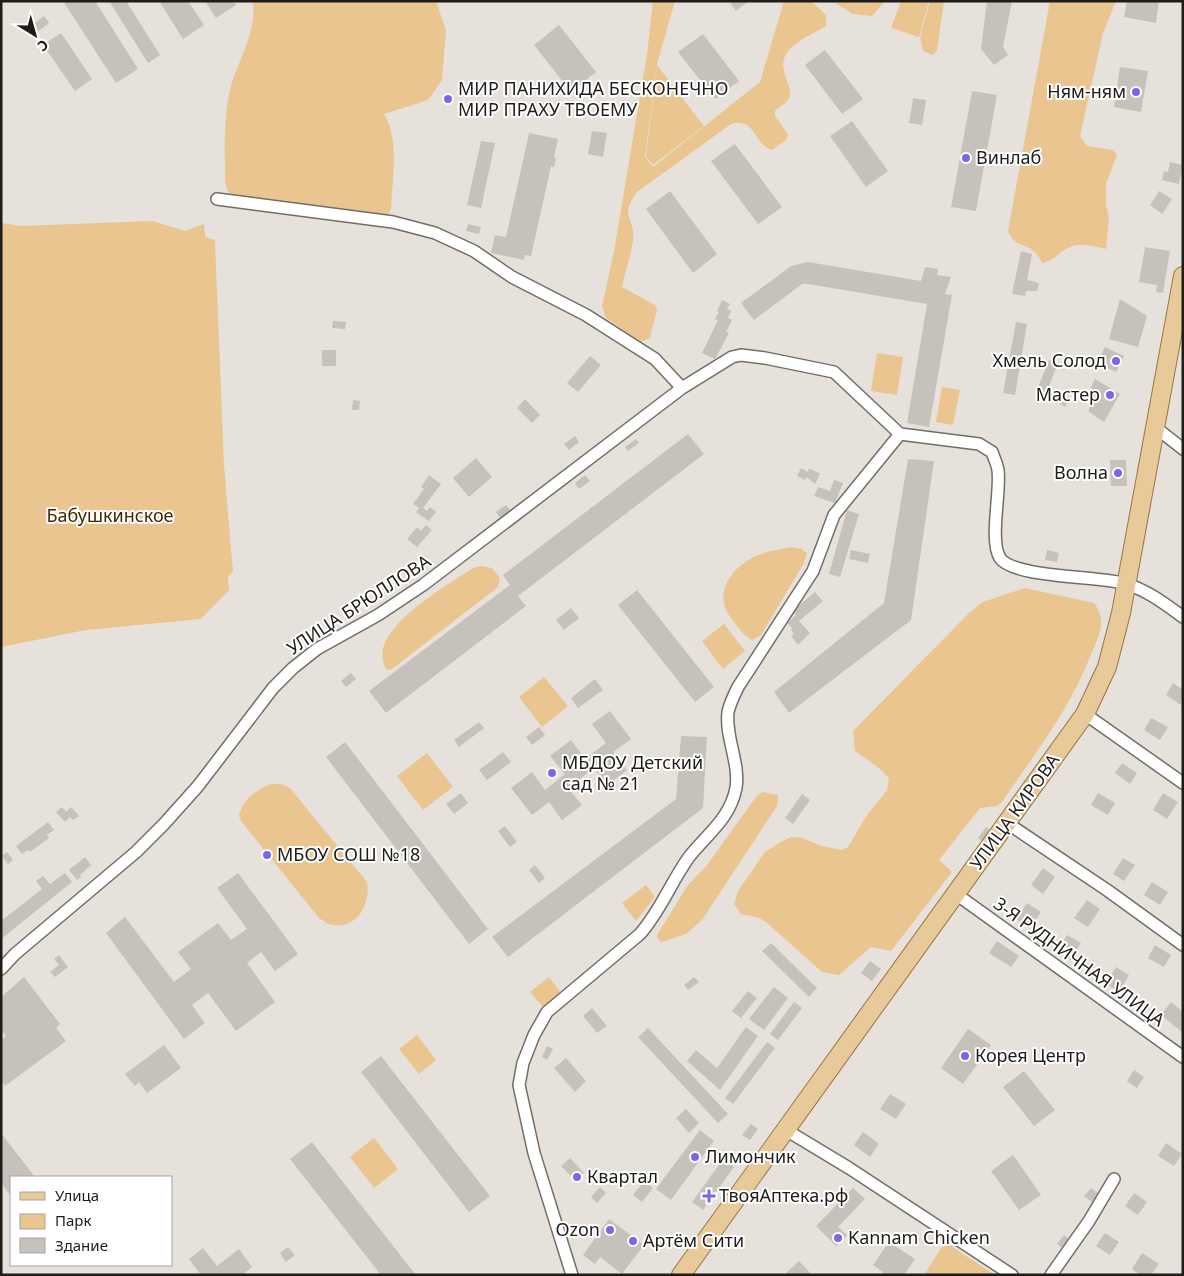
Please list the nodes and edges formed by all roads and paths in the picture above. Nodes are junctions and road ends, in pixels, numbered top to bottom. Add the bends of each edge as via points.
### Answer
1 (217, 199) dead end
2 (1183, 276) edge
3 (682, 388) junction
4 (1155, 427) junction
5 (900, 434) junction
6 (1183, 449) edge
7 (1126, 584) junction
8 (1183, 617) edge
9 (1085, 714) junction
10 (1183, 783) edge
11 (1007, 823) junction
12 (956, 894) junction
13 (1183, 945) edge
14 (1, 969) edge
15 (1183, 1057) edge
16 (786, 1130) junction
17 (1114, 1179) dead end
18 (572, 1275) edge
19 (681, 1275) edge
20 (1012, 1275) edge
21 (1051, 1275) edge

1 - 3 street via 393,222 435,233 474,251 512,277 586,315 655,359
2 - 4 main road, УЛИЦА КИРОВА
3 - 5 street, УЛИЦА БРЮЛЛОВА via 732,357 741,355 814,367 834,372
3 - 14 street, УЛИЦА БРЮЛЛОВА via 423,585 317,649 293,668 273,688 198,786 164,824
4 - 6 street
4 - 7 main road, УЛИЦА КИРОВА
5 - 7 street via 979,444 992,452 998,470 996,545 1000,558 1009,565
5 - 18 street via 834,514 813,571 730,704 728,724 736,787 726,815 689,857 657,913 640,934 547,1012 523,1063 519,1085 534,1153
7 - 8 street
7 - 9 main road, УЛИЦА КИРОВА via 1107,667
9 - 10 street
9 - 11 main road, УЛИЦА КИРОВА
11 - 12 main road, УЛИЦА КИРОВА
11 - 13 street
12 - 15 street, 3-Я РУДНИЧНАЯ УЛИЦА
12 - 16 main road, УЛИЦА КИРОВА
16 - 19 main road, УЛИЦА КИРОВА
16 - 20 street
17 - 21 street

